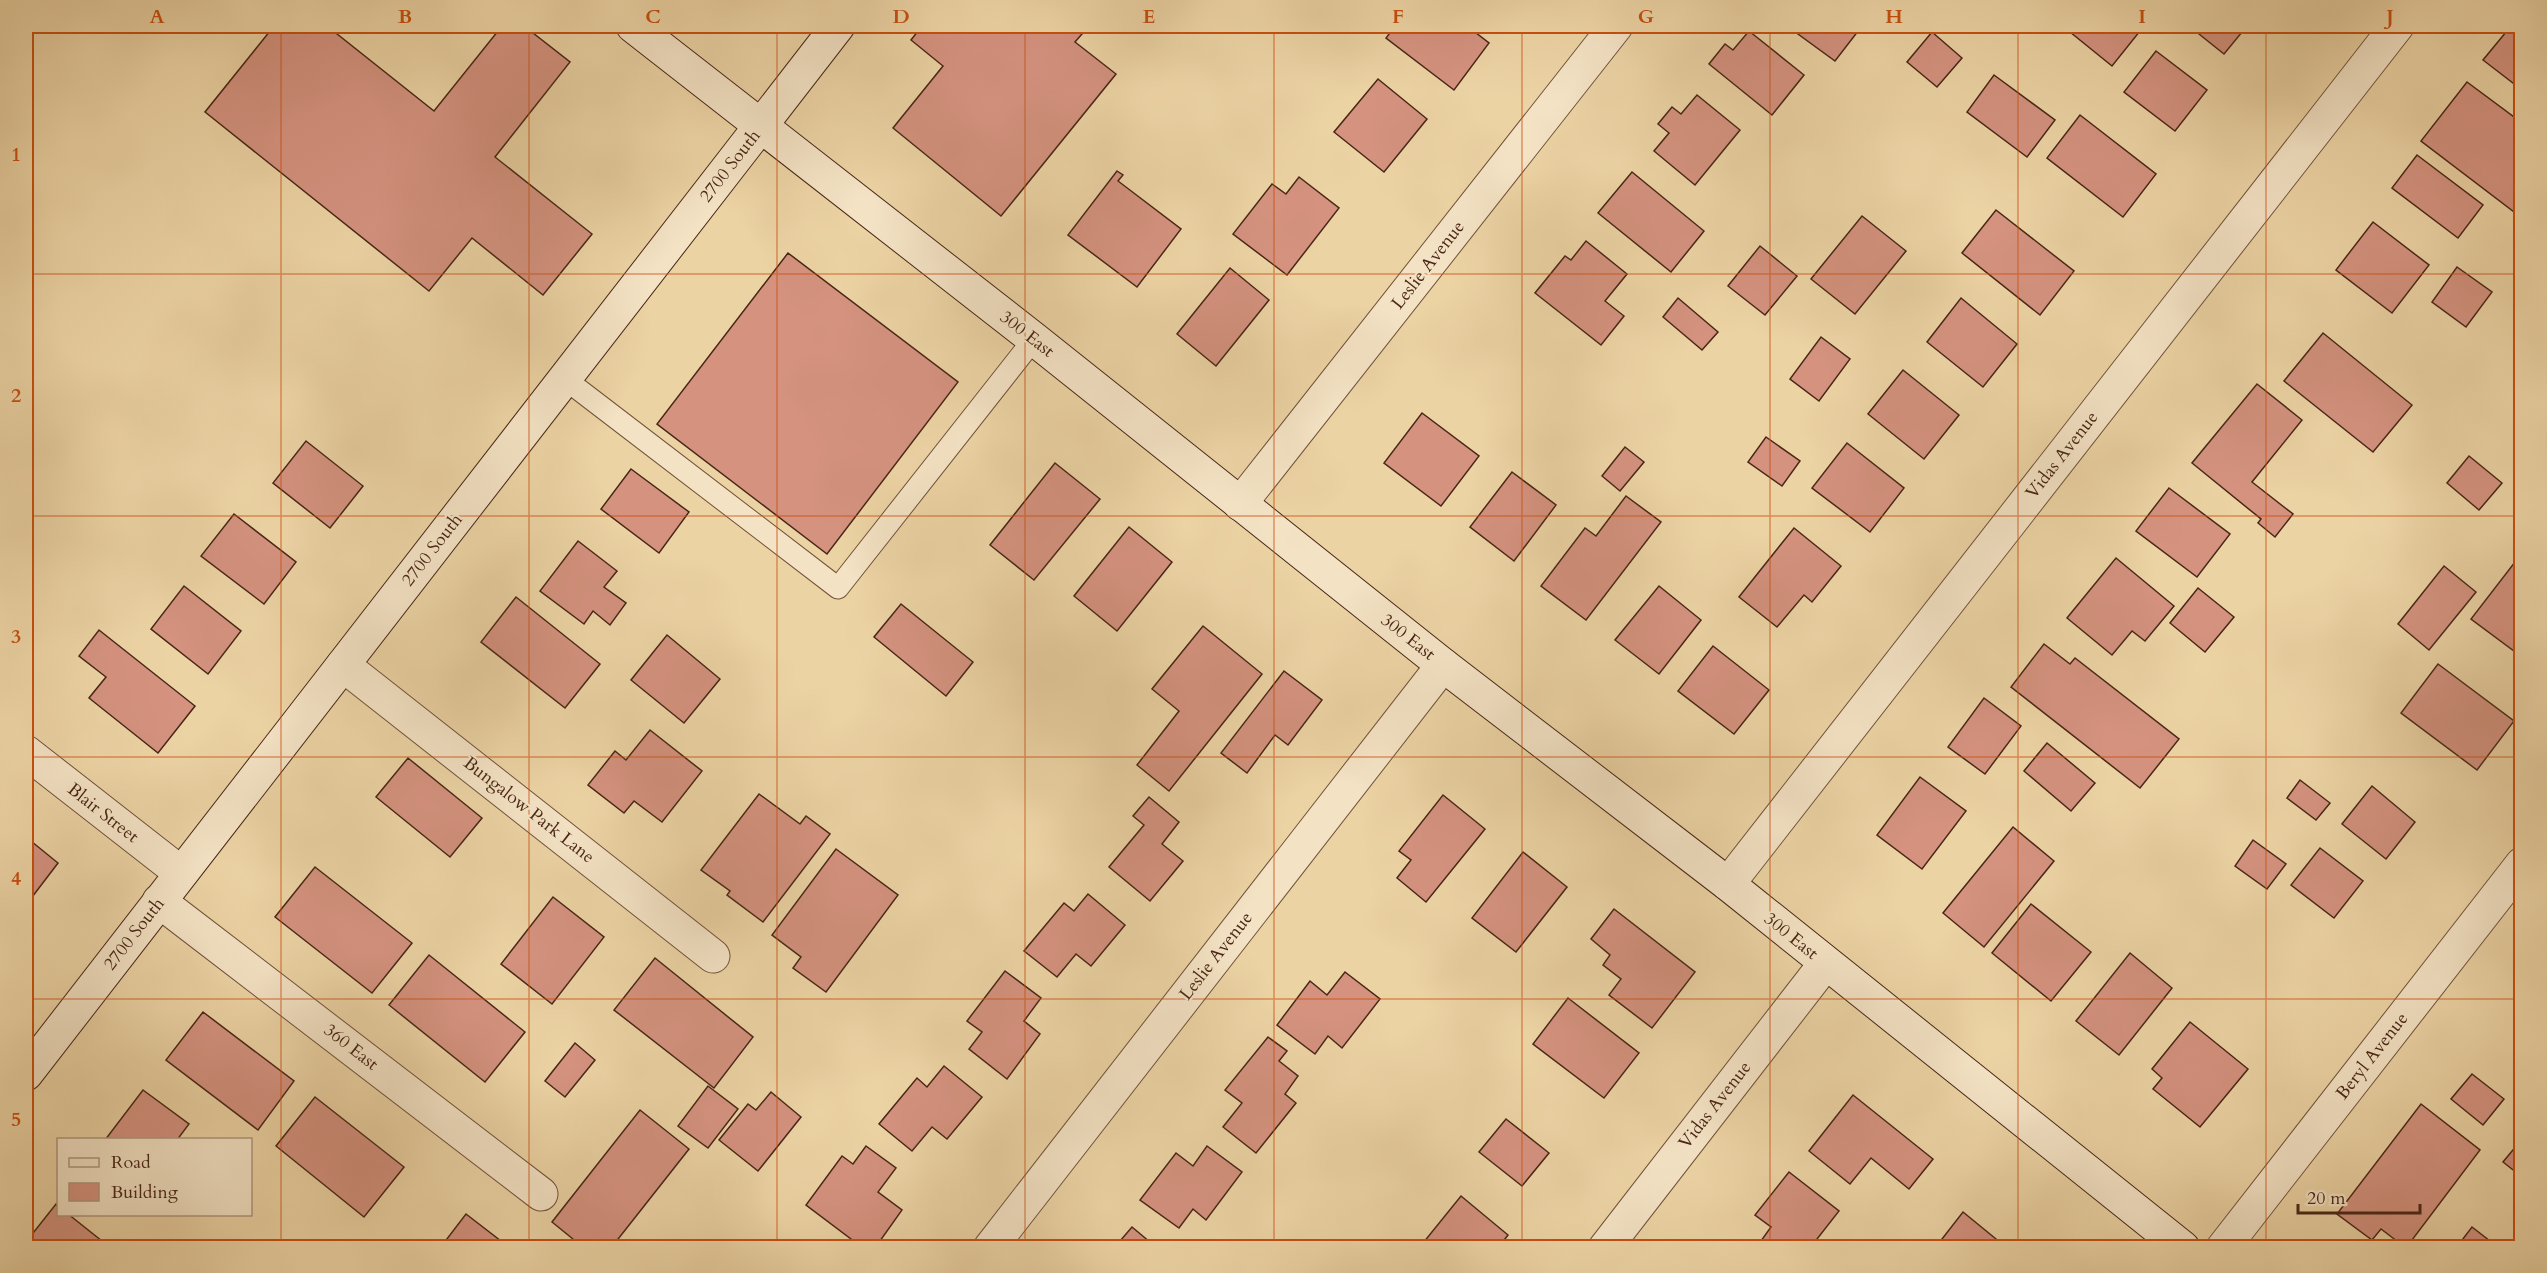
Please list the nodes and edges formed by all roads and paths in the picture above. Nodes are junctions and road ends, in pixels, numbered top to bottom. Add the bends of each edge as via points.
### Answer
1 (633, 26) edge
2 (838, 26) edge
3 (1616, 26) edge
4 (2397, 26) edge
5 (761, 126) junction
6 (1034, 339) junction
7 (565, 379) junction
8 (1240, 504) junction
9 (344, 665) junction
10 (1443, 665) junction
11 (26, 752) edge
12 (2522, 864) edge
13 (182, 873) junction
14 (1728, 884) junction
15 (159, 901) junction
16 (713, 956) dead end
17 (1825, 964) junction
18 (26, 1074) edge
19 (541, 1194) dead end
20 (990, 1248) edge
21 (1605, 1248) edge
22 (2183, 1248) edge
23 (2223, 1248) edge

1 - 5 street, 300 East
2 - 5 street, 2700 South
3 - 8 street, Leslie Avenue
4 - 14 street, Vidas Avenue
5 - 6 street, 300 East
5 - 7 street, 2700 South
6 - 7 lane via 838,588
6 - 8 street, 300 East
7 - 9 street, 2700 South
8 - 10 street, 300 East
9 - 13 street, 2700 South
9 - 16 street, Bungalow Park Lane
10 - 14 street, 300 East
10 - 20 street, Leslie Avenue
11 - 13 street, Blair Street
12 - 23 street, Beryl Avenue
13 - 15 street, 2700 South
14 - 17 street, 300 East
15 - 18 street, 2700 South
15 - 19 street, 360 East
17 - 21 street, Vidas Avenue
17 - 22 street, 300 East

